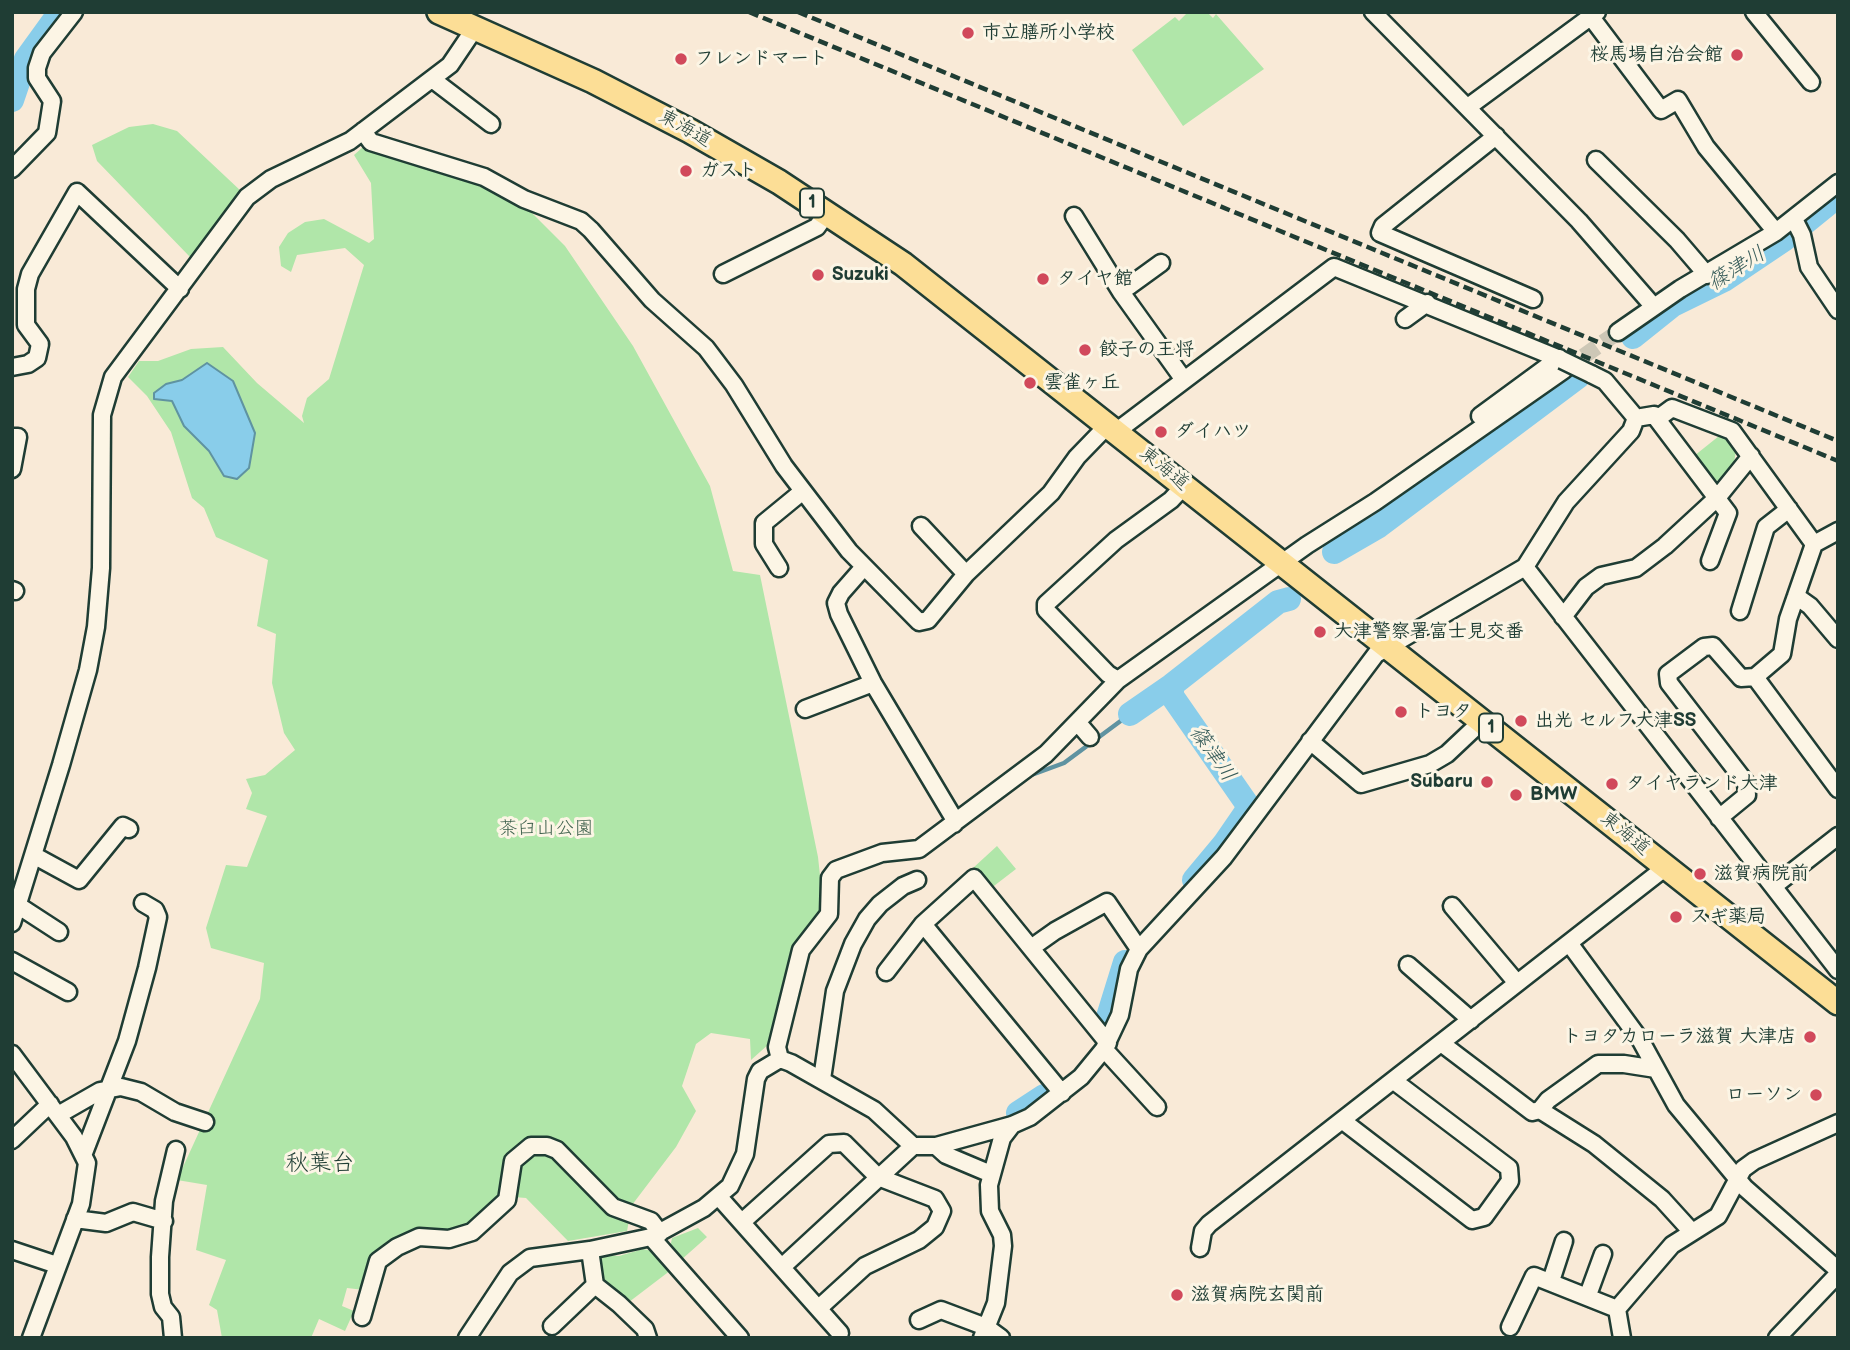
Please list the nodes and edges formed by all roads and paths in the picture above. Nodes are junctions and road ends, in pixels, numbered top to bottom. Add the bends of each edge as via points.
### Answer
1 (74, 12) edge
2 (439, 12) edge
3 (1373, 12) edge
4 (1754, 12) edge
5 (1594, 15) edge
6 (475, 28) junction
7 (432, 79) junction
8 (1811, 82) dead end
9 (1468, 107) junction
10 (491, 124) dead end
11 (363, 131) junction
12 (1496, 136) junction
13 (1596, 160) dead end
14 (12, 169) edge
15 (1838, 183) edge
16 (827, 213) junction
17 (1074, 216) dead end
18 (1797, 225) junction
19 (1776, 232) junction
20 (1161, 263) dead end
21 (723, 274) dead end
22 (1707, 275) junction
23 (180, 289) junction
24 (1122, 292) junction
25 (1533, 299) dead end
26 (1427, 303) junction
27 (1663, 307) junction
28 (1838, 310) edge
29 (1405, 319) dead end
30 (1618, 332) tunnel mouth
31 (1561, 363) junction
32 (12, 367) edge
33 (1184, 380) junction
34 (1636, 418) junction
35 (1657, 419) junction
36 (1112, 428) junction
37 (12, 437) edge
38 (1751, 456) junction
39 (12, 469) edge
40 (1184, 486) junction
41 (803, 491) junction
42 (1717, 498) junction
43 (1789, 509) junction
44 (921, 526) dead end
45 (1838, 531) edge
46 (1814, 544) junction
47 (1710, 561) dead end
48 (1281, 562) junction
49 (1525, 567) junction
50 (779, 568) dead end
51 (863, 568) junction
52 (966, 574) junction
53 (1796, 596) junction
54 (1740, 611) dead end
55 (1563, 617) junction
56 (1838, 639) edge
57 (1386, 646) junction
58 (1755, 677) junction
59 (1118, 680) junction
60 (873, 683) junction
61 (805, 709) dead end
62 (1482, 720) junction
63 (1078, 723) junction
64 (1090, 737) dead end
65 (1310, 741) junction
66 (1838, 789) edge
67 (1719, 818) junction
68 (954, 824) junction
69 (129, 829) dead end
70 (1836, 842) edge
71 (35, 856) junction
72 (1666, 867) junction
73 (917, 880) dead end
74 (1774, 886) junction
75 (143, 903) dead end
76 (1452, 906) dead end
77 (15, 912) edge
78 (923, 924) junction
79 (59, 932) dead end
80 (1569, 943) junction
81 (1031, 948) junction
82 (1139, 949) junction
83 (12, 961) edge
84 (1408, 965) dead end
85 (1838, 970) edge
86 (886, 972) dead end
87 (1517, 983) junction
88 (68, 992) dead end
89 (1838, 1003) edge
90 (1471, 1020) junction
91 (1441, 1043) junction
92 (1106, 1046) junction
93 (12, 1054) edge
94 (780, 1059) junction
95 (1656, 1069) junction
96 (822, 1079) junction
97 (1394, 1081) junction
98 (109, 1088) junction
99 (1062, 1093) junction
100 (1157, 1107) dead end
101 (54, 1109) junction
102 (1540, 1110) junction
103 (1343, 1121) junction
104 (205, 1122) dead end
105 (1838, 1123) edge
106 (1012, 1125) junction
107 (12, 1140) edge
108 (913, 1146) junction
109 (936, 1146) junction
110 (176, 1150) dead end
111 (84, 1153) junction
112 (992, 1174) junction
113 (878, 1177) junction
114 (1738, 1179) junction
115 (719, 1197) junction
116 (75, 1219) junction
117 (164, 1221) junction
118 (742, 1223) junction
119 (1692, 1232) junction
120 (656, 1235) junction
121 (1564, 1241) dead end
122 (1200, 1248) dead end
123 (12, 1250) edge
124 (590, 1250) junction
125 (1603, 1254) dead end
126 (57, 1265) junction
127 (782, 1268) junction
128 (1838, 1272) edge
129 (1551, 1281) junction
130 (594, 1285) junction
131 (1588, 1295) junction
132 (820, 1307) junction
133 (1616, 1309) junction
134 (362, 1317) dead end
135 (919, 1320) dead end
136 (552, 1326) dead end
137 (1510, 1327) dead end
138 (984, 1332) edge
139 (840, 1333) dead end
140 (32, 1334) edge
141 (48, 1338) edge
142 (173, 1338) edge
143 (467, 1338) edge
144 (648, 1338) edge
145 (740, 1338) edge
146 (1001, 1338) edge
147 (1622, 1338) edge
148 (1777, 1338) edge

1 - 14 street via 42,54 37,68 37,78 52,102 47,133
2 - 6 highway, 東海道 / 1
3 - 9 street
4 - 8 street
5 - 9 street
5 - 19 street via 1661,110 1678,100 1706,147
6 - 7 street via 457,58
6 - 16 highway, 東海道 / 1 via 654,112
7 - 10 street
7 - 11 street
9 - 12 street
11 - 23 street via 271,179 247,197
11 - 41 street via 371,142 484,177 524,199 581,221 652,300 706,348
12 - 25 street via 1380,233
12 - 27 street
13 - 22 street
15 - 18 street
16 - 21 street via 817,227
16 - 36 highway, 東海道 / 1 via 936,289
17 - 24 street
18 - 19 street
18 - 28 street via 1809,267
19 - 22 street
20 - 24 street
22 - 27 street
23 - 32 street via 77,192 26,289 26,325 40,344 37,358
23 - 71 street via 113,377 104,398 96,627
24 - 33 street
26 - 29 street
26 - 31 street
26 - 33 street via 1334,267
27 - 30 street
31 - 34 street, bridge via 1605,380
31 - 48 street via 1428,466
33 - 36 street
34 - 35 street via 1654,415
34 - 49 street via 1631,430 1566,502
35 - 38 street via 1672,408 1732,431
35 - 42 street
36 - 40 highway, 東海道 / 1
36 - 52 street via 1077,457 1052,493
37 - 39 street via 18,437
38 - 42 street
38 - 43 street
40 - 48 highway, 東海道 / 1
40 - 59 street via 1046,604 1046,610
41 - 50 street via 764,523 764,544
41 - 51 street
42 - 47 street via 1728,513
42 - 55 street via 1636,568 1601,576 1586,587
43 - 46 street
43 - 54 street via 1766,527
44 - 52 street
45 - 46 street
46 - 53 street
48 - 57 highway, 東海道 / 1
48 - 59 street
49 - 55 street
49 - 57 street
51 - 52 street via 924,623
51 - 60 street via 836,603
53 - 56 street
53 - 58 street via 1782,654
55 - 67 street
57 - 62 highway, 東海道 / 1
57 - 65 street
58 - 66 street
58 - 67 street via 1741,678 1713,646 1704,647 1668,674 1669,683 1746,783 1747,795
59 - 63 street
60 - 61 street
60 - 68 street
62 - 65 street via 1430,764 1361,783
62 - 72 highway, 東海道 / 1
63 - 64 street
63 - 68 street via 1046,754
65 - 82 street via 1224,857
67 - 74 street
68 - 94 street via 919,849 857,860 830,878 829,914 801,950 777,1047
69 - 71 street via 123,826 79,880
70 - 74 street
71 - 77 street
72 - 80 street
72 - 89 highway, 東海道 / 1
73 - 96 street via 880,904 853,944 835,991
74 - 85 street
75 - 98 street via 158,917 127,1041
76 - 87 street
77 - 79 street
78 - 81 street via 974,878
78 - 86 street
78 - 99 street
80 - 87 street
80 - 95 street via 1641,1041
81 - 82 street via 1107,902
81 - 92 street
82 - 92 street
83 - 88 street
84 - 90 street
87 - 90 street
90 - 91 street
91 - 97 street
91 - 102 street via 1532,1112
92 - 99 street
92 - 100 street
93 - 101 street
94 - 96 street
94 - 115 street via 760,1071 756,1079 745,1154 739,1172
95 - 102 street via 1598,1065
95 - 114 street via 1676,1105
96 - 108 street via 874,1110
97 - 103 street
97 - 103 street via 1509,1168 1510,1181 1484,1217 1472,1220
98 - 101 street
98 - 104 street via 131,1088
98 - 111 street
99 - 106 street
101 - 107 street
101 - 111 street
102 - 119 street via 1643,1183
103 - 122 street via 1209,1224
105 - 114 street via 1754,1161 1743,1168
106 - 109 street
106 - 112 street via 1002,1138
108 - 109 street
108 - 113 street
109 - 112 street
110 - 117 street
111 - 116 street via 86,1190
112 - 138 street via 990,1211 1003,1246 996,1303
113 - 118 street via 844,1143 829,1144
113 - 127 street
113 - 132 street via 935,1199 942,1212 935,1227 919,1240 865,1266
114 - 119 street via 1718,1216
114 - 128 street
115 - 118 street
115 - 120 street
116 - 117 street via 106,1223 133,1212
116 - 126 street
117 - 142 street via 160,1294 171,1317
118 - 127 street
119 - 133 street via 1672,1245
120 - 124 street
120 - 134 street via 651,1221 613,1207 557,1150 531,1146 513,1161 508,1200 465,1236 419,1237 378,1261 361,1299
120 - 145 street
121 - 129 street
123 - 126 street
124 - 130 street
124 - 143 street via 530,1258 510,1273
125 - 131 street
126 - 140 street
127 - 132 street
128 - 148 street
129 - 131 street
129 - 137 street via 1534,1276
130 - 136 street
130 - 144 street via 645,1329
131 - 133 street
132 - 139 street
133 - 147 street
135 - 138 street via 941,1310
138 - 146 street
140 - 141 street

